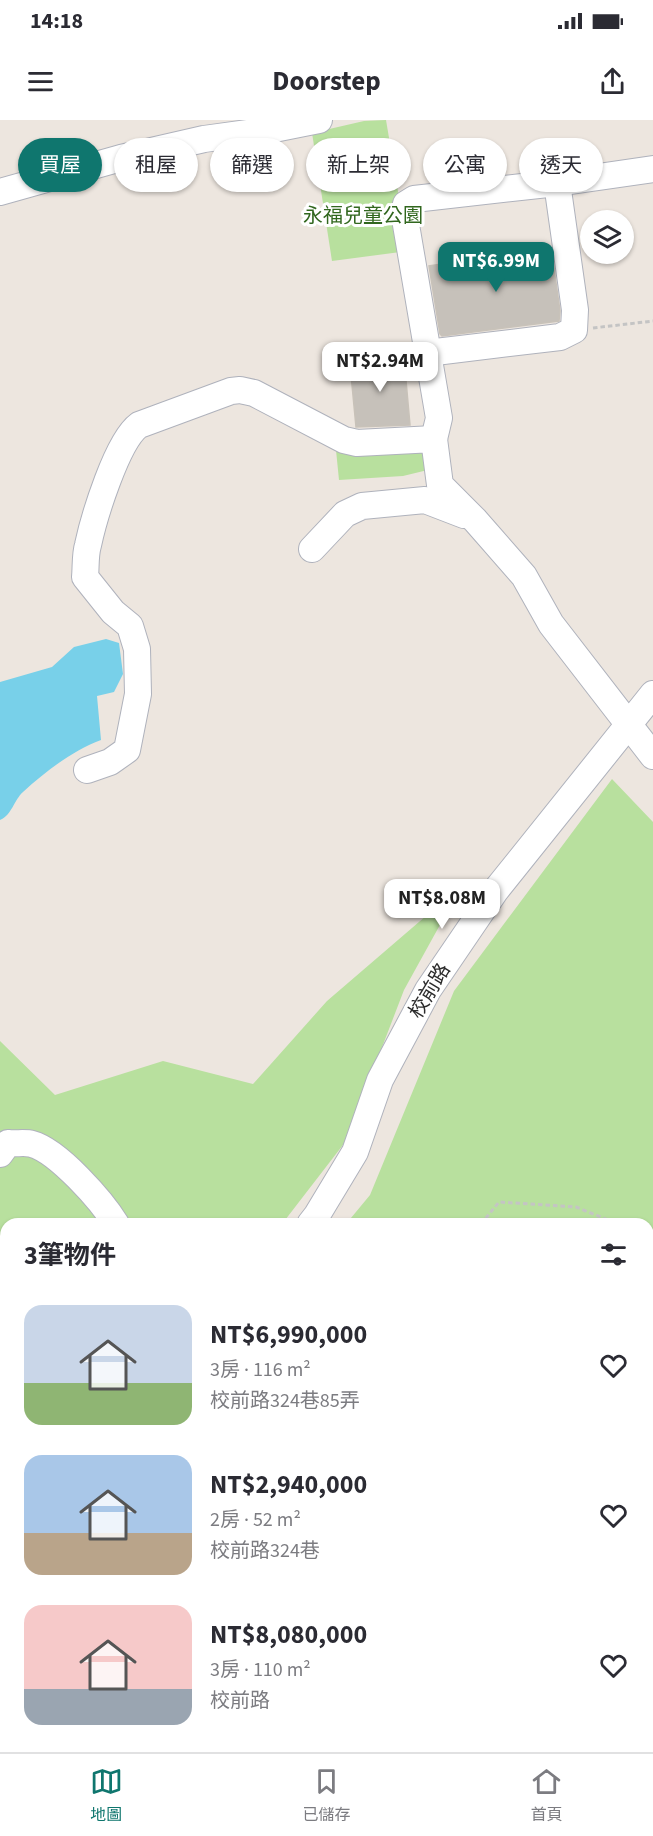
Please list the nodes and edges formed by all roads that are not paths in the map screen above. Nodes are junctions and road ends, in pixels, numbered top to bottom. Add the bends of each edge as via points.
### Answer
1 (319, 120) edge
2 (653, 169) edge
3 (603, 176) edge
4 (519, 187) edge
5 (0, 192) edge
6 (558, 192) edge
7 (427, 353) junction
8 (434, 439) junction
9 (475, 520) junction
10 (312, 549) dead end
11 (653, 694) edge
12 (628, 725) junction
13 (653, 756) edge
14 (87, 770) dead end
15 (0, 1154) edge
16 (111, 1218) edge
17 (315, 1218) edge

1 - 5 street via 204,139
2 - 3 street
4 - 7 street via 414,199 406,204 404,213
6 - 7 street via 575,310 574,330 560,337
7 - 8 street via 438,418
8 - 9 street via 440,485
8 - 14 street via 344,441 254,393 240,390 133,430 103,496 87,546 85,577 113,612 130,626 136,649 138,694 127,750 111,762
9 - 10 street via 425,500 362,506 345,514
9 - 12 street via 524,576 551,624
11 - 12 street, 校前路
12 - 13 street
12 - 17 street, 校前路 via 496,890 428,990 380,1080 355,1152
15 - 16 street via 8,1143 33,1144 82,1182

